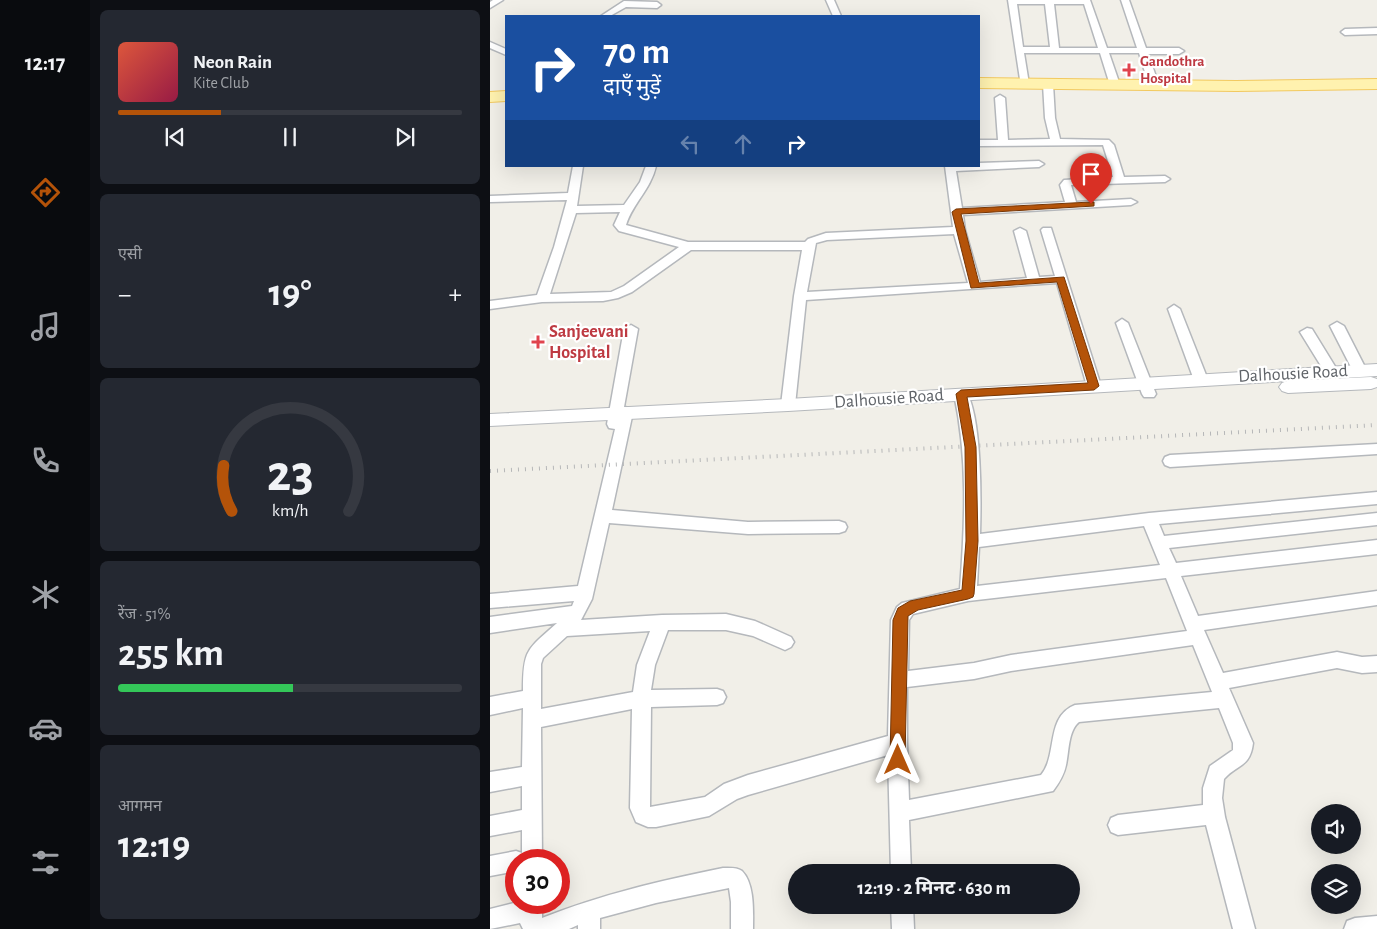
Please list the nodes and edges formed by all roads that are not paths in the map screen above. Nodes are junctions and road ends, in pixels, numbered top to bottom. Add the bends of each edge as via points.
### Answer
1 (499, 0) edge
2 (830, 0) edge
3 (1125, 0) edge
4 (1012, 1) edge
5 (1049, 2) junction
6 (490, 5) edge
7 (657, 5) dead end
8 (607, 15) edge
9 (837, 15) edge
10 (1377, 31) edge
11 (1345, 32) dead end
12 (490, 45) edge
13 (1019, 50) junction
14 (1055, 50) junction
15 (1103, 50) junction
16 (1142, 50) junction
17 (1179, 51) dead end
18 (505, 52) edge
19 (980, 83) edge
20 (1024, 84) junction
21 (1048, 84) junction
22 (1377, 84) edge
23 (1115, 85) junction
24 (1154, 85) junction
25 (505, 96) edge
26 (490, 97) edge
27 (1000, 98) dead end
28 (1056, 142) junction
29 (980, 143) edge
30 (1003, 143) junction
31 (1039, 164) dead end
32 (980, 166) edge
33 (578, 167) edge
34 (651, 167) edge
35 (950, 167) edge
36 (1165, 179) dead end
37 (1119, 180) junction
38 (573, 196) junction
39 (492, 199) edge
40 (1131, 202) dead end
41 (1072, 205) junction
42 (628, 208) junction
43 (571, 210) junction
44 (490, 212) edge
45 (956, 212) junction
46 (959, 230) junction
47 (1047, 230) dead end
48 (1020, 231) dead end
49 (688, 246) junction
50 (809, 246) junction
51 (1061, 279) junction
52 (1034, 281) junction
53 (975, 286) junction
54 (800, 296) junction
55 (542, 298) junction
56 (490, 305) edge
57 (1174, 309) dead end
58 (1122, 323) dead end
59 (1337, 326) dead end
60 (631, 329) dead end
61 (1307, 332) dead end
62 (1368, 370) edge
63 (1331, 372) junction
64 (1201, 380) junction
65 (1377, 382) edge
66 (1094, 386) junction
67 (1147, 389) junction
68 (962, 399) junction
69 (788, 405) junction
70 (620, 418) junction
71 (490, 420) edge
72 (490, 432) edge
73 (1377, 448) edge
74 (1170, 460) dead end
75 (1377, 498) edge
76 (603, 516) junction
77 (1149, 519) junction
78 (1377, 519) edge
79 (839, 527) dead end
80 (972, 541) junction
81 (1159, 543) junction
82 (1377, 547) edge
83 (1170, 570) junction
84 (585, 593) junction
85 (968, 594) junction
86 (1377, 598) edge
87 (490, 601) edge
88 (577, 613) junction
89 (662, 623) junction
90 (490, 625) edge
91 (563, 630) junction
92 (1196, 630) junction
93 (785, 642) dead end
94 (1377, 664) edge
95 (899, 680) junction
96 (1221, 690) junction
97 (718, 697) dead end
98 (531, 698) junction
99 (641, 699) junction
100 (490, 706) edge
101 (531, 720) junction
102 (897, 743) junction
103 (531, 775) junction
104 (490, 782) edge
105 (898, 812) junction
106 (1215, 814) junction
107 (531, 818) junction
108 (1118, 825) dead end
109 (490, 826) edge
110 (526, 849) edge
111 (505, 863) edge
112 (901, 864) edge
113 (490, 866) edge
114 (508, 914) edge
115 (531, 914) edge
116 (902, 914) edge
117 (490, 920) edge
118 (590, 920) edge
119 (1377, 927) edge
120 (742, 929) edge
121 (903, 929) edge
122 (1244, 929) edge
123 (1355, 929) edge

1 - 6 street
2 - 9 street
3 - 16 street
4 - 5 street
4 - 13 street
5 - 14 street
5 - 15 street via 1086,2
7 - 8 street via 624,4
10 - 11 street
12 - 18 street
13 - 14 street
13 - 20 street
14 - 15 street
15 - 16 street
15 - 23 street
16 - 17 street
16 - 24 street
19 - 20 main road
20 - 21 main road
21 - 23 main road
21 - 28 street via 1050,118
22 - 24 main road
23 - 24 main road
25 - 26 main road
27 - 30 street
28 - 30 street
28 - 37 street via 1108,143
29 - 30 street
31 - 32 street
33 - 38 street
34 - 42 street via 647,184
35 - 45 street
36 - 37 street
37 - 41 street via 1066,183
38 - 39 street
38 - 43 street
39 - 44 street
40 - 41 street
41 - 45 street
42 - 43 street
42 - 49 street via 620,222 623,229
43 - 55 street
45 - 46 street
46 - 50 street via 821,237
46 - 53 street
47 - 51 street
48 - 52 street
49 - 50 street
49 - 55 street via 620,293 603,297
50 - 54 street
51 - 52 street
51 - 66 street
52 - 53 street
53 - 54 street
54 - 69 street
55 - 56 street
57 - 64 street
58 - 67 street
59 - 62 street
60 - 70 street
61 - 63 street
62 - 63 street, Dalhousie Road
63 - 64 street, Dalhousie Road
64 - 67 street, Dalhousie Road
65 - 67 street, Dalhousie Road
66 - 67 street, Dalhousie Road
66 - 68 street, Dalhousie Road
67 - 68 street, Dalhousie Road
68 - 69 street, Dalhousie Road
68 - 70 street, Dalhousie Road via 786,415
68 - 80 street via 971,447
69 - 70 street, Dalhousie Road
70 - 71 street, Dalhousie Road
70 - 72 street, Dalhousie Road
70 - 76 street
73 - 74 street
75 - 77 street
76 - 79 street via 748,528
76 - 84 street
77 - 80 street
77 - 81 street
78 - 81 street
80 - 85 street
81 - 83 street
82 - 83 street
83 - 85 street
83 - 92 street
84 - 87 street
84 - 88 street
85 - 95 street via 915,605 903,612 900,620
86 - 92 street
88 - 90 street
88 - 91 street
89 - 91 street
89 - 93 street via 726,622 755,629
89 - 99 street via 646,665
91 - 98 street via 533,659
92 - 95 street via 974,671
92 - 96 street
94 - 96 street via 1337,660
95 - 102 street
96 - 105 street via 1075,714 1067,720 1056,768 1046,784
96 - 106 street via 1239,732 1243,752 1238,760 1220,768 1214,776 1211,800
97 - 99 street
98 - 100 street
98 - 101 street
99 - 101 street
99 - 102 street via 640,808 648,817 709,806 748,785
101 - 103 street
102 - 105 street
103 - 104 street
103 - 107 street
105 - 112 street
106 - 108 street
106 - 122 street
107 - 109 street
107 - 110 street
111 - 113 street
114 - 117 street
115 - 118 street via 530,923 541,929
116 - 121 street
118 - 120 street via 656,892 734,878 741,894
119 - 123 street

